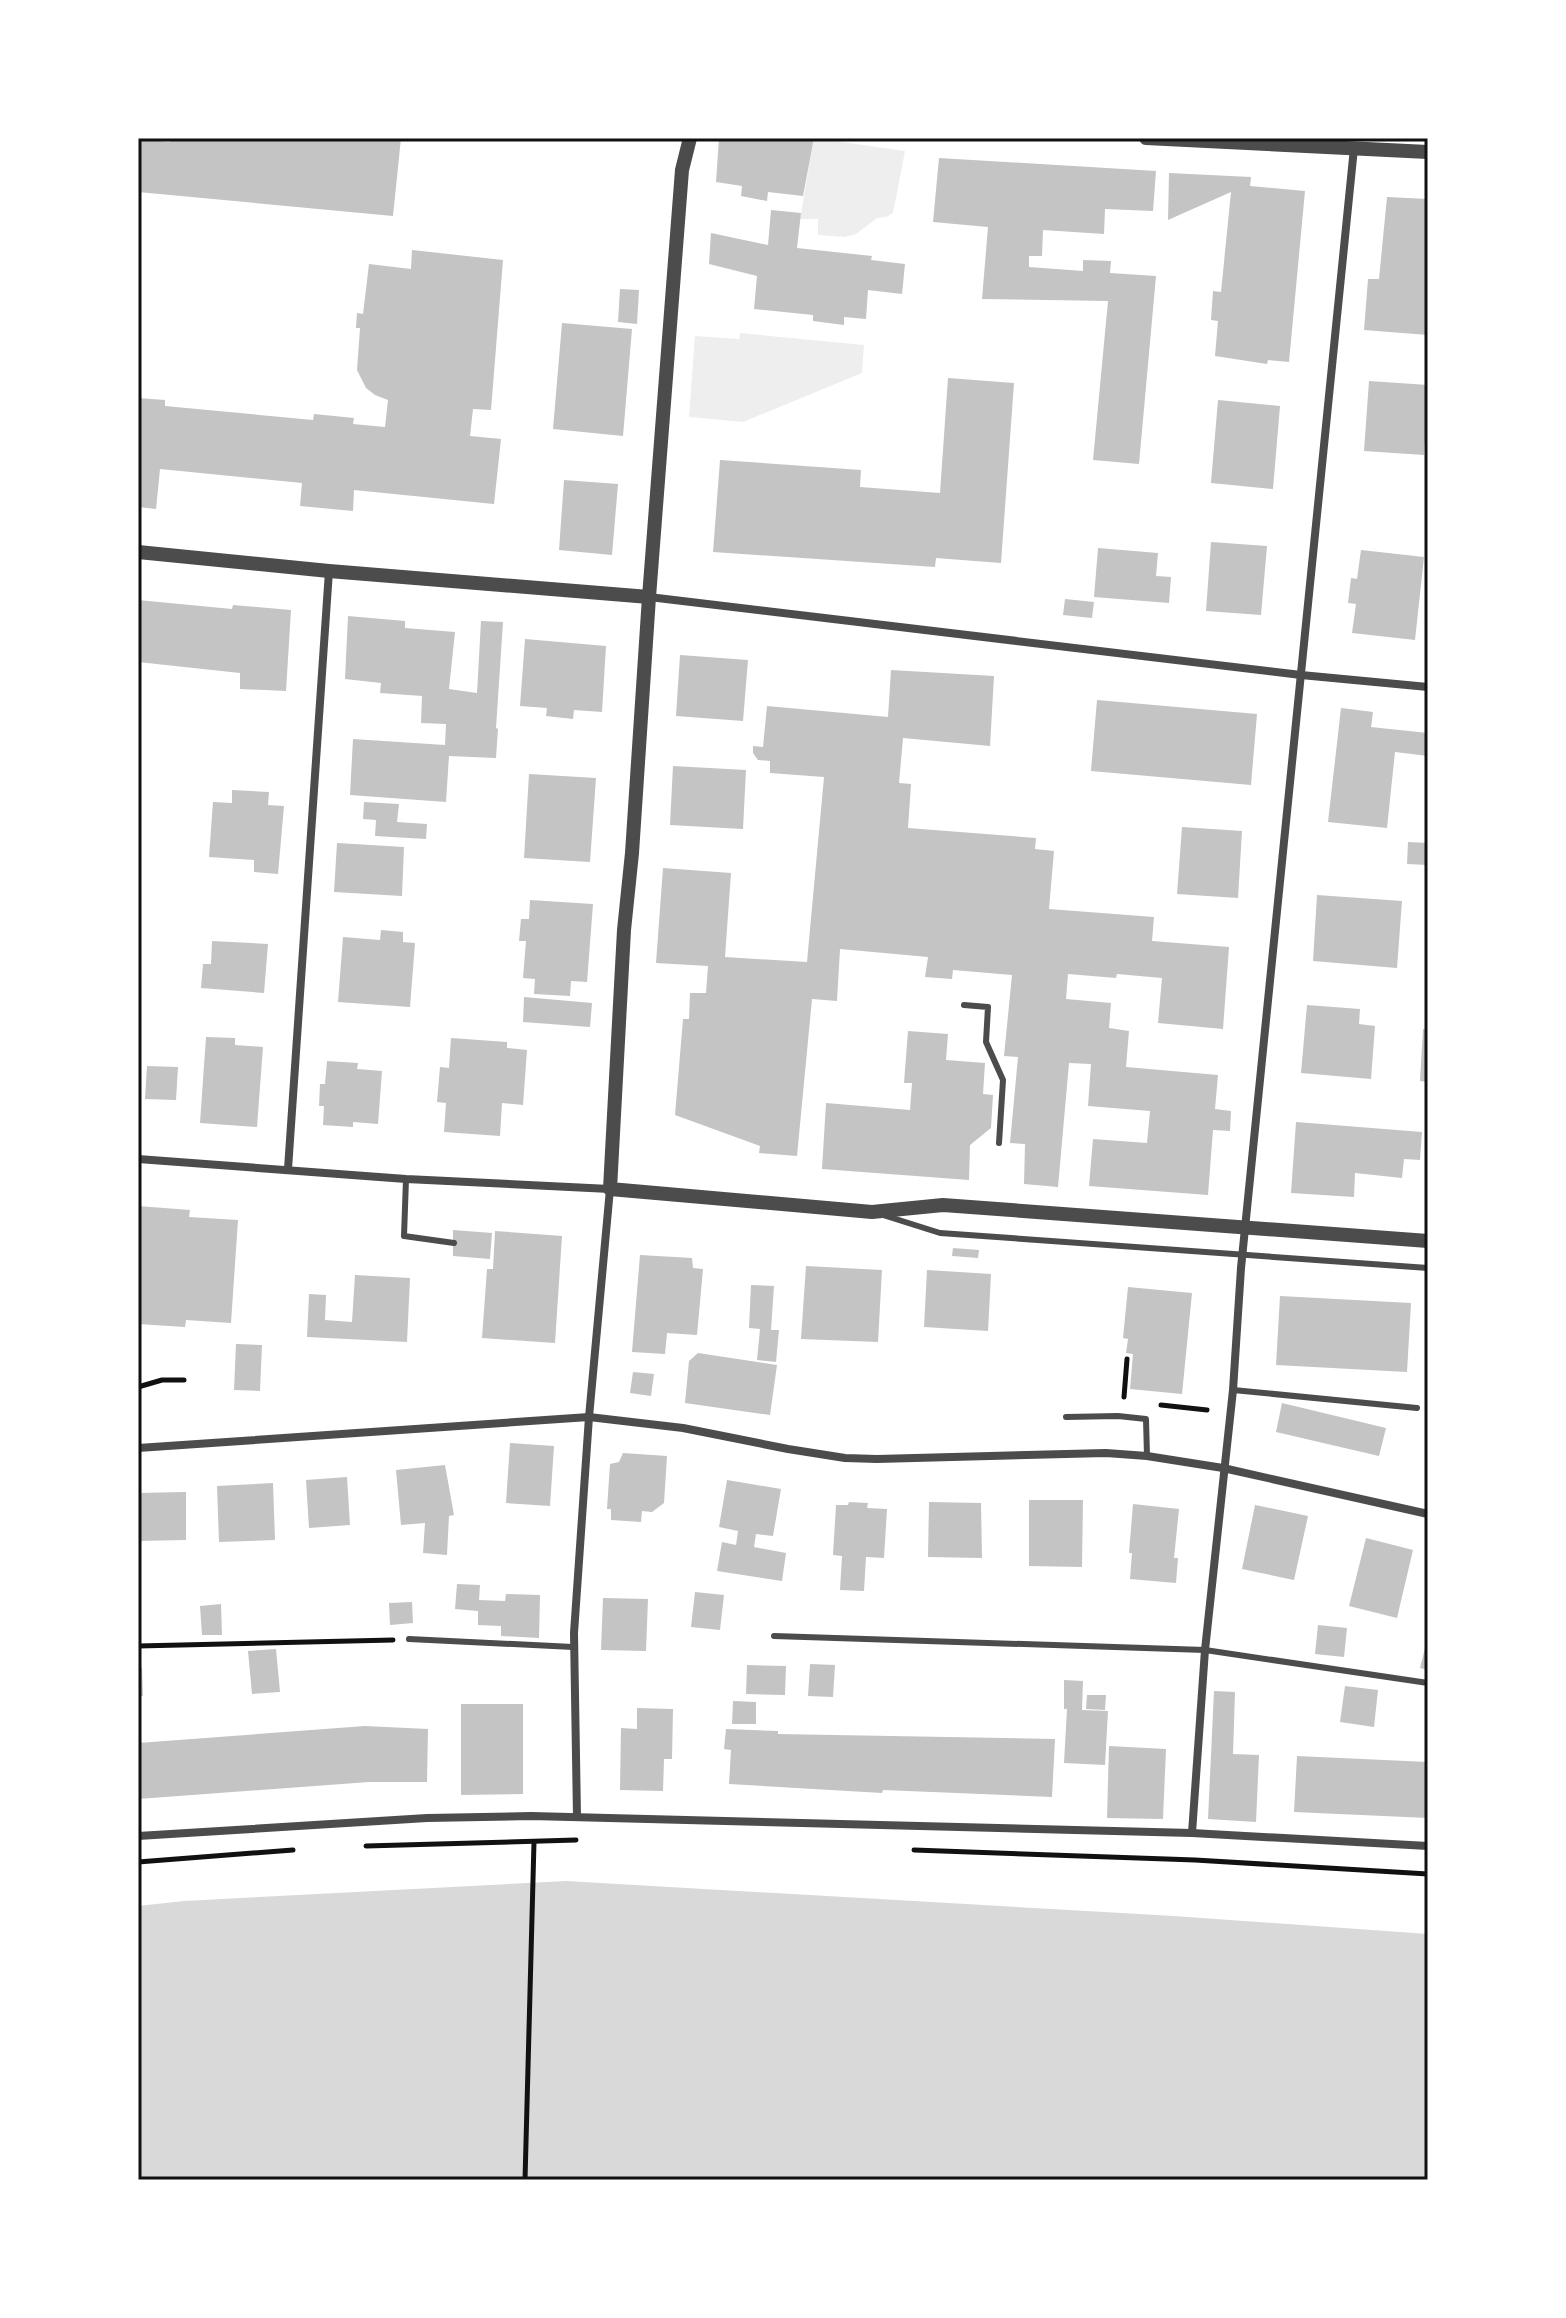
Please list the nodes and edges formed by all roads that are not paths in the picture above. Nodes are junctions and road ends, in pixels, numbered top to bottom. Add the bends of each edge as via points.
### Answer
1 (690, 138) edge
2 (1146, 138) edge
3 (1354, 148) junction
4 (1428, 152) edge
5 (138, 552) edge
6 (329, 571) junction
7 (649, 597) junction
8 (1301, 675) junction
9 (1428, 687) edge
10 (964, 1005) dead end
11 (999, 1143) dead end
12 (138, 1159) edge
13 (288, 1169) junction
14 (406, 1179) junction
15 (610, 1189) junction
16 (872, 1212) junction
17 (1245, 1227) junction
18 (1428, 1241) edge
19 (454, 1243) dead end
20 (1242, 1255) junction
21 (1428, 1268) edge
22 (1233, 1390) junction
23 (1417, 1408) dead end
24 (589, 1417) junction
25 (1066, 1417) dead end
26 (138, 1448) edge
27 (1147, 1456) junction
28 (1223, 1468) junction
29 (1428, 1514) edge
30 (774, 1636) dead end
31 (409, 1639) road end
32 (573, 1647) junction
33 (1205, 1650) junction
34 (1428, 1683) edge
35 (577, 1817) junction
36 (1192, 1833) junction
37 (138, 1836) edge
38 (1428, 1846) edge

1 - 7 street via 682,170
2 - 3 street
3 - 4 street
3 - 8 street
5 - 6 street
6 - 7 street
6 - 13 street
7 - 8 street
7 - 15 street
8 - 9 street
8 - 17 street
10 - 11 lane via 988,1007 986,1042 1003,1080
12 - 13 street
13 - 14 street
14 - 15 street
14 - 19 lane via 404,1236
15 - 16 street
15 - 24 street
16 - 17 street via 943,1205
16 - 20 lane via 940,1233
17 - 18 street
17 - 20 street
20 - 21 lane
20 - 22 street
22 - 23 lane
22 - 28 street
24 - 26 street
24 - 27 street via 683,1428 845,1458
24 - 32 street
25 - 27 lane via 1146,1419
27 - 28 street
28 - 29 street
28 - 33 street
30 - 33 lane
31 - 32 lane
32 - 35 street
33 - 34 lane
33 - 36 street
35 - 36 street
35 - 37 street via 427,1818
36 - 38 street

